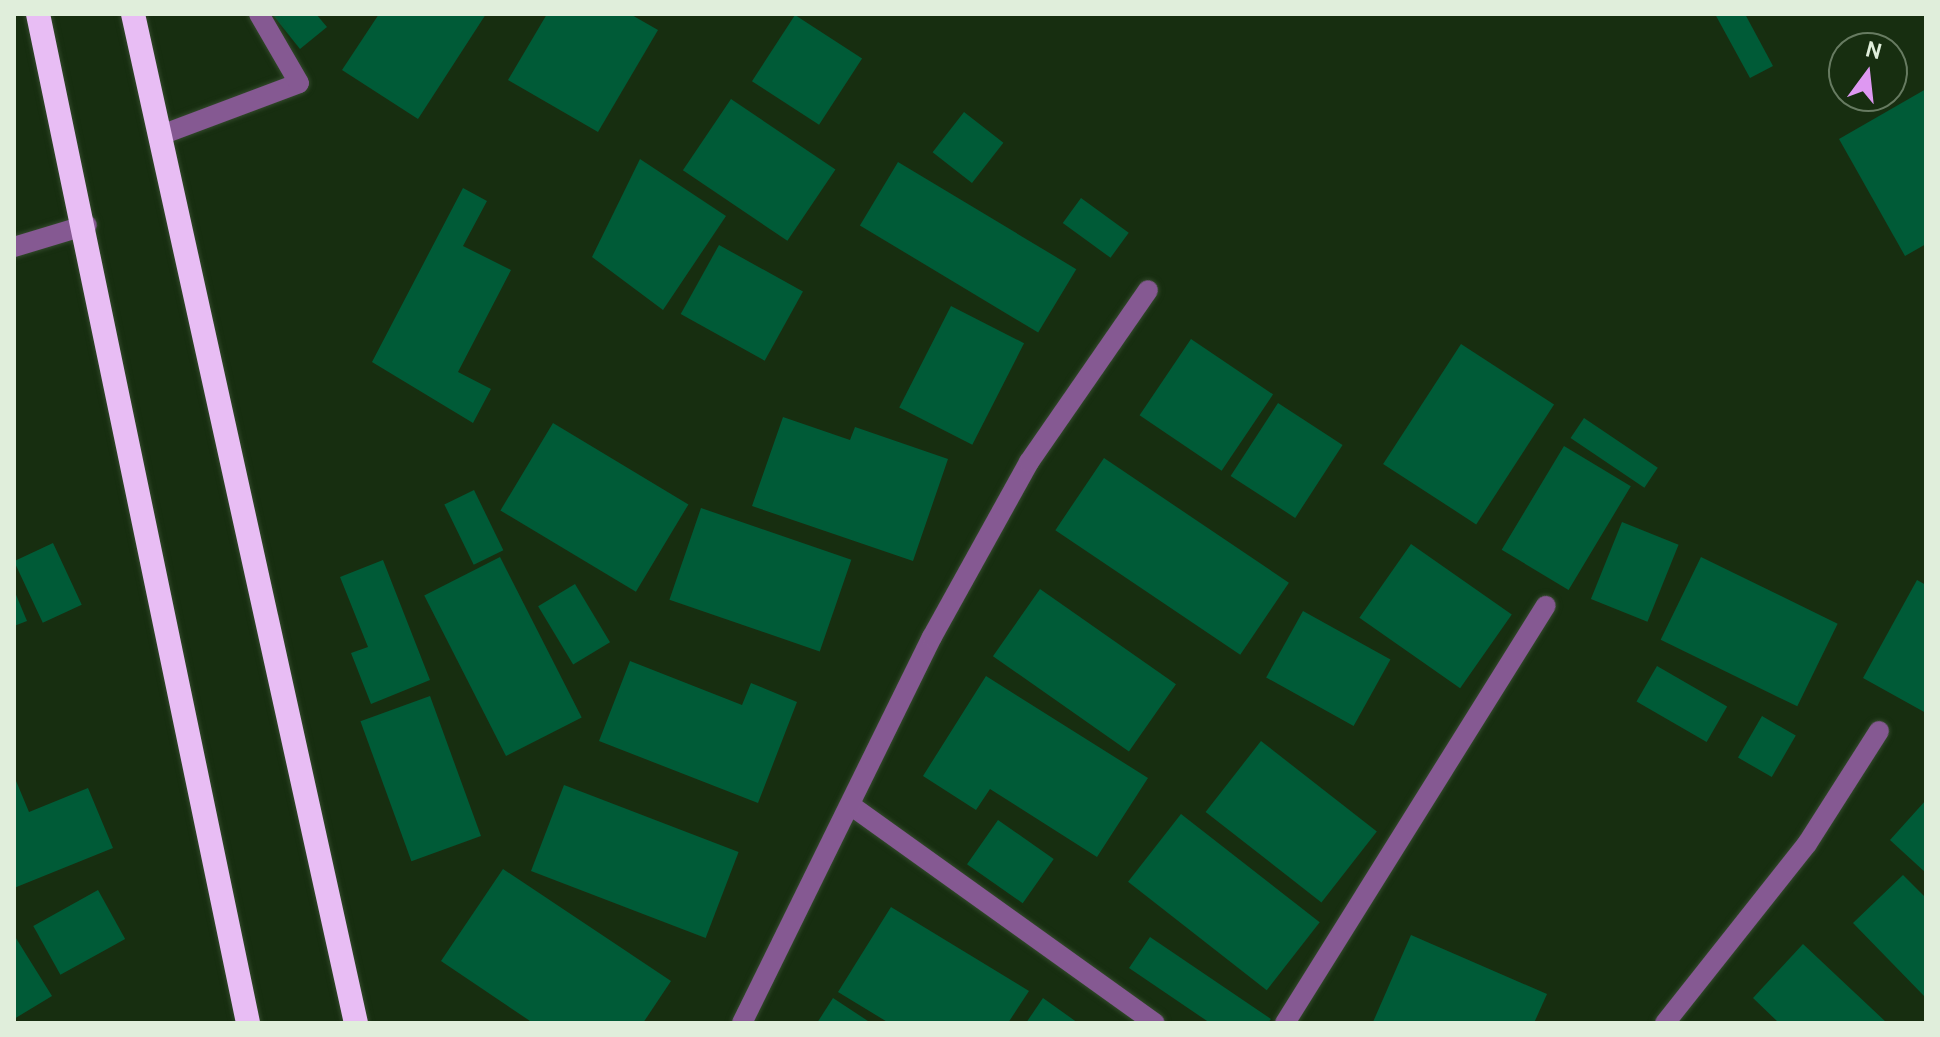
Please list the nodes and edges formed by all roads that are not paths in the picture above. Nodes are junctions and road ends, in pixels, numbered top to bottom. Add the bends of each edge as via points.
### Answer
1 (38, 14) edge
2 (133, 14) edge
3 (259, 14) edge
4 (161, 135) junction
5 (87, 225) junction
6 (14, 247) edge
7 (1148, 290) dead end
8 (1546, 606) dead end
9 (1879, 731) dead end
10 (853, 807) junction
11 (248, 1023) edge
12 (356, 1023) edge
13 (742, 1023) edge
14 (1155, 1023) edge
15 (1285, 1023) edge
16 (1665, 1023) edge

1 - 5 highway
2 - 4 highway
3 - 4 street via 299,83
4 - 12 highway
5 - 6 street
5 - 11 highway
7 - 10 street via 1029,462 932,637
8 - 15 street
9 - 16 street via 1807,844
10 - 13 street
10 - 14 street

